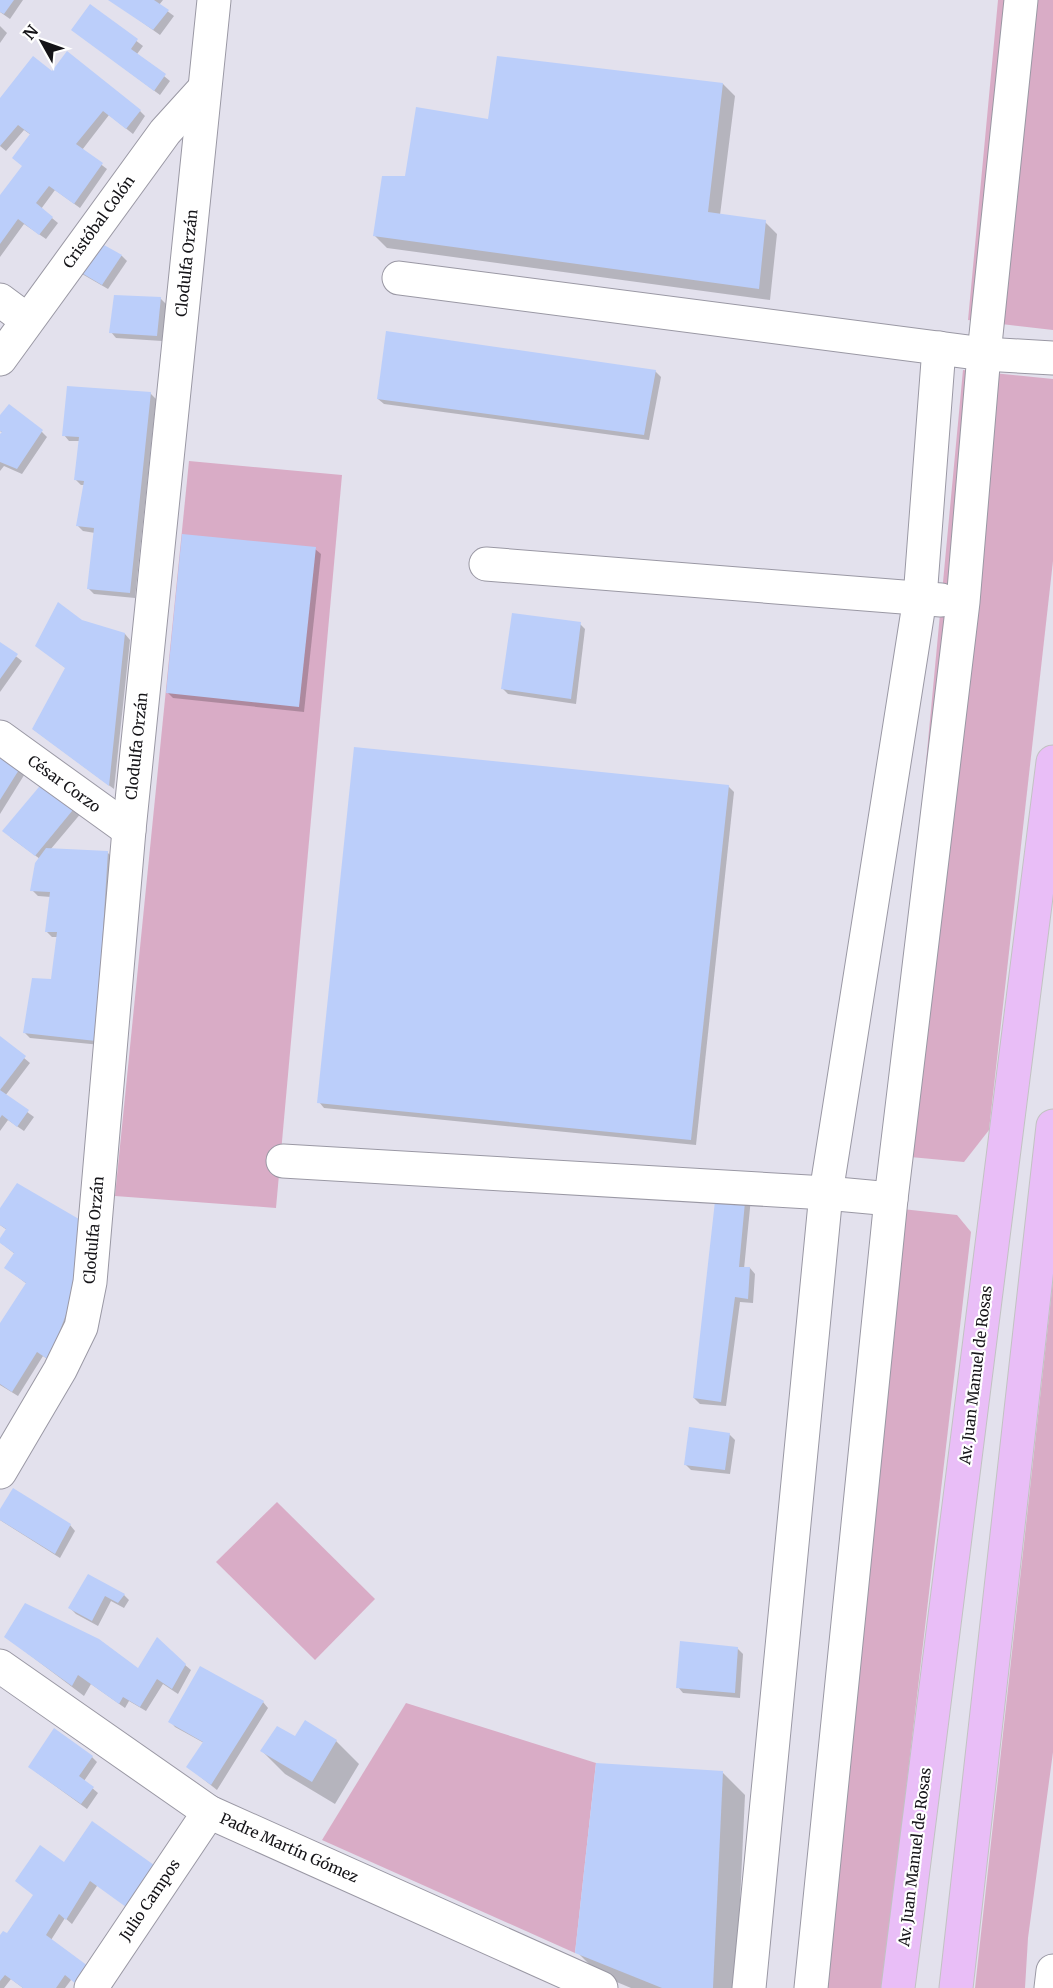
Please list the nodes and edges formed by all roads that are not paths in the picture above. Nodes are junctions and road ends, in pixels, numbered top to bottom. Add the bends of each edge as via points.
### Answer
1 (214, 0) edge
2 (1021, 0) edge
3 (204, 89) junction
4 (399, 278) dead end
5 (0, 300) edge
6 (27, 320) junction
7 (939, 348) junction
8 (984, 354) junction
9 (1053, 358) edge
10 (0, 359) edge
11 (486, 564) dead end
12 (920, 598) junction
13 (963, 602) junction
14 (0, 737) edge
15 (1053, 762) edge
16 (129, 830) junction
17 (1053, 1126) edge
18 (283, 1161) dead end
19 (826, 1193) junction
20 (891, 1199) junction
21 (0, 1472) edge
22 (0, 1666) edge
23 (209, 1812) junction
24 (91, 1988) edge
25 (601, 1988) edge
26 (749, 1988) edge
27 (811, 1988) edge
28 (898, 1988) edge
29 (956, 1988) edge

1 - 3 street, Clodulfa Orzán
2 - 8 street
3 - 6 street, Cristóbal Colón via 165,132
3 - 16 street, Clodulfa Orzán
4 - 7 street
5 - 6 street
6 - 10 street, Cristóbal Colón
7 - 8 street
7 - 12 street
8 - 9 street
8 - 13 street
11 - 12 street
12 - 13 street
12 - 19 street
13 - 20 street
14 - 16 street, César Corzo
15 - 28 main road, Av. Juan Manuel de Rosas
16 - 21 street, Clodulfa Orzán via 90,1282 81,1328
17 - 29 main road
18 - 19 street
19 - 20 street
19 - 26 street
20 - 27 street
22 - 23 street, Padre Martín Gómez
23 - 24 street, Julio Campos
23 - 25 street, Padre Martín Gómez

